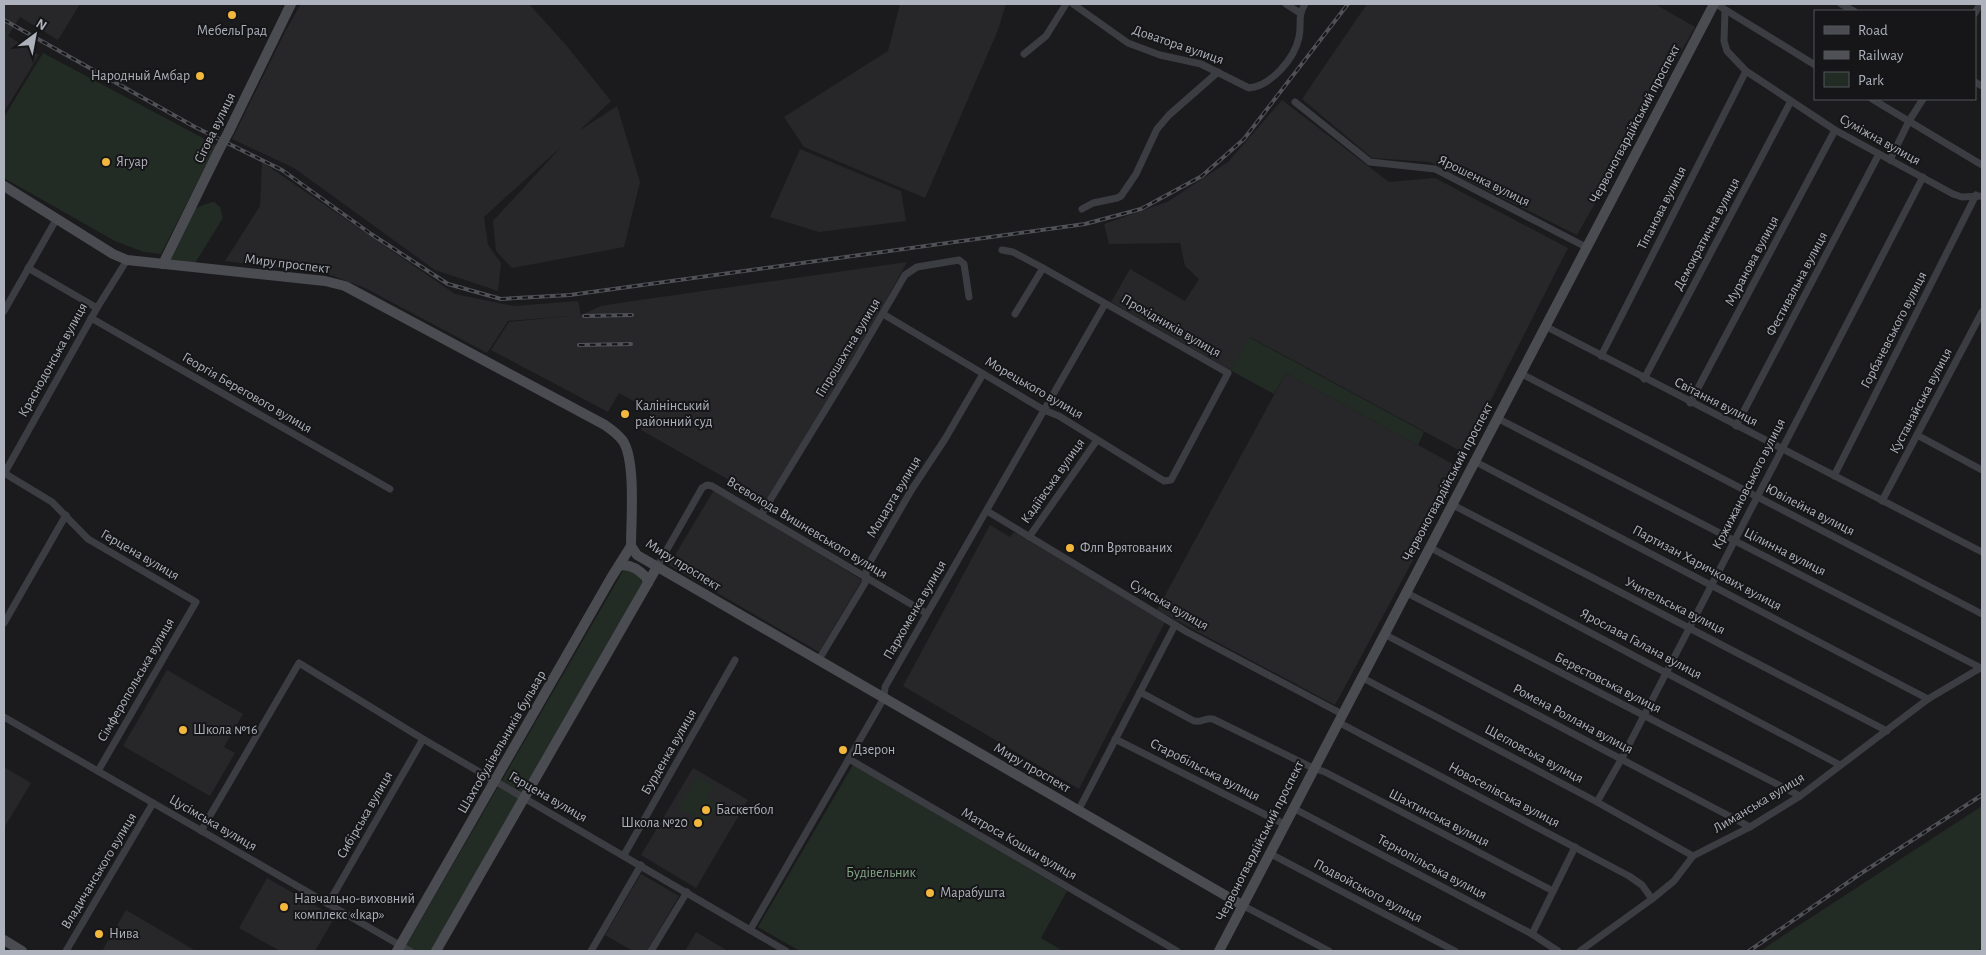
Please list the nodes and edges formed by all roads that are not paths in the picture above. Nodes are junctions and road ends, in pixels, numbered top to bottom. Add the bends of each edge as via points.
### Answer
1 (291, 4) edge
2 (1066, 4) edge
3 (1073, 4) edge
4 (1286, 4) edge
5 (1306, 4) edge
6 (1715, 4) edge
7 (1841, 4) edge
8 (1852, 10) edge
9 (1725, 11) junction
10 (1300, 13) junction
11 (1024, 54) dead end
12 (1814, 64) edge
13 (1746, 71) junction
14 (1218, 72) junction
15 (1791, 100) junction
16 (1874, 100) edge
17 (1922, 100) edge
18 (1295, 102) dead end
19 (1909, 121) junction
20 (1835, 130) junction
21 (1879, 154) junction
22 (1890, 160) junction
23 (1982, 165) edge
24 (1923, 177) junction
25 (4, 186) edge
26 (1979, 195) edge
27 (1082, 209) dead end
28 (57, 218) junction
29 (1586, 247) junction
30 (1002, 250) dead end
31 (127, 260) junction
32 (163, 264) junction
33 (28, 268) junction
34 (1044, 268) junction
35 (969, 297) dead end
36 (1106, 304) junction
37 (97, 308) junction
38 (4, 311) edge
39 (1982, 312) edge
40 (883, 314) junction
41 (1015, 314) dead end
42 (91, 318) junction
43 (1545, 326) junction
44 (1600, 356) junction
45 (1520, 373) junction
46 (983, 374) junction
47 (1644, 379) junction
48 (1690, 403) junction
49 (1044, 410) junction
50 (1497, 418) junction
51 (1736, 426) junction
52 (1917, 435) junction
53 (1097, 440) junction
54 (1781, 450) junction
55 (1474, 461) junction
56 (1982, 470) edge
57 (4, 473) edge
58 (1834, 476) junction
59 (1172, 480) joint
60 (390, 489) dead end
61 (1757, 497) junction
62 (1882, 501) junction
63 (1451, 504) junction
64 (987, 511) junction
65 (66, 515) junction
66 (761, 515) junction
67 (1029, 537) junction
68 (1734, 540) junction
69 (631, 546) junction
70 (1429, 547) junction
71 (1982, 552) edge
72 (619, 566) junction
73 (657, 567) junction
74 (864, 577) junction
75 (648, 583) junction
76 (1712, 584) junction
77 (1406, 592) junction
78 (196, 602) joint
79 (926, 613) junction
80 (1982, 614) edge
81 (4, 623) edge
82 (1175, 625) junction
83 (1689, 627) junction
84 (1384, 634) junction
85 (735, 660) dead end
86 (818, 661) junction
87 (1982, 667) edge
88 (1666, 672) junction
89 (1361, 677) junction
90 (1140, 692) junction
91 (884, 698) junction
92 (1928, 699) junction
93 (1643, 716) junction
94 (4, 717) edge
95 (1340, 718) junction
96 (1887, 731) junction
97 (423, 739) junction
98 (1115, 739) junction
99 (1622, 758) junction
100 (849, 759) junction
101 (1840, 765) junction
102 (1313, 768) junction
103 (98, 771) junction
104 (495, 781) junction
105 (1800, 796) junction
106 (524, 797) junction
107 (1597, 802) junction
108 (153, 803) junction
109 (1292, 808) junction
110 (1078, 811) junction
111 (1284, 824) junction
112 (1750, 827) junction
113 (201, 831) junction
114 (1575, 847) junction
115 (1269, 853) junction
116 (624, 855) junction
117 (1693, 856) junction
118 (641, 866) junction
119 (1553, 891) junction
120 (687, 892) junction
121 (1652, 899) junction
122 (328, 904) junction
123 (1242, 905) junction
124 (750, 930) junction
125 (1532, 934) junction
126 (4, 940) edge
127 (403, 949) edge
128 (22, 951) edge
129 (66, 951) edge
130 (436, 951) edge
131 (591, 951) edge
132 (651, 951) edge
133 (786, 951) edge
134 (1177, 951) edge
135 (1218, 951) edge
136 (1328, 951) edge
137 (1455, 951) edge
138 (1558, 951) edge
139 (1580, 951) edge

1 - 32 main road, Сігова вулиця, bridge
2 - 11 street via 1046,36
3 - 14 street, Доватора вулиця via 1128,43
4 - 10 street
5 - 10 street
6 - 9 street
6 - 29 main road, Червоногвардійський проспект
7 - 8 street
9 - 12 street
9 - 13 street, Суміжна вулиця via 1727,51
10 - 14 street, Доватора вулиця via 1296,48 1272,78 1253,88
13 - 15 street, Суміжна вулиця
13 - 44 street, Тіпанова вулиця
14 - 27 street via 1157,129 1136,174 1121,196
15 - 20 street, Суміжна вулиця
15 - 47 street, Демократична вулиця
16 - 19 street
17 - 19 street
18 - 29 street, Ярошенка вулиця via 1370,162 1435,168
19 - 22 street
19 - 23 street
20 - 21 street, Суміжна вулиця
20 - 48 street, Муранова вулиця
21 - 22 street, Суміжна вулиця
21 - 51 street, Фестивальна вулиця
22 - 24 street, Суміжна вулиця
24 - 26 street, Суміжна вулиця via 1962,197
24 - 54 street, Кржижановського вулиця
25 - 28 main road, Миру проспект
26 - 58 street, Горбачевського вулиця
28 - 31 main road, Миру проспект
28 - 33 street
29 - 43 main road, Червоногвардійський проспект
30 - 34 street, Прохідників вулиця
31 - 32 main road, Миру проспект
31 - 37 street, Краснодонська вулиця
32 - 69 main road, Миру проспект via 325,281 345,286 605,425 624,442 628,454
33 - 37 street
33 - 38 street
34 - 36 street, Прохідників вулиця
34 - 41 street
35 - 40 street, Гіпрошахтна вулиця via 962,261 917,267 905,275
36 - 49 street, Пархоменка вулиця
36 - 59 street, Прохідників вулиця via 1229,374
37 - 42 street, Краснодонська вулиця
39 - 52 street, Кустанайська вулиця
40 - 46 street, Морецького вулиця
40 - 66 street, Гіпрошахтна вулиця
42 - 57 street, Краснодонська вулиця
42 - 60 street, Георгія Берегового вулиця
43 - 44 street, Світання вулиця
43 - 45 main road, Червоногвардійський проспект
44 - 47 street, Світання вулиця
45 - 50 main road, Червоногвардійський проспект
45 - 61 street, Ювілейна вулиця
46 - 49 street, Морецького вулиця
46 - 74 street, Моцарта вулиця via 912,489
47 - 48 street, Світання вулиця
48 - 51 street, Світання вулиця
49 - 53 street, Морецького вулиця via 1060,416
49 - 64 street, Пархоменка вулиця
50 - 55 main road, Червоногвардійський проспект
50 - 68 street, Цілинна вулиця
51 - 54 street, Світання вулиця
52 - 56 street
52 - 62 street, Кустанайська вулиця
53 - 59 street, Морецького вулиця via 1164,481
53 - 67 street, Кадіївська вулиця
54 - 58 street, Світання вулиця
54 - 61 street, Кржижановського вулиця
55 - 63 main road, Червоногвардійський проспект
55 - 76 street, Партизан Харичкових вулиця
57 - 65 street, Герцена вулиця via 52,502
58 - 62 street, Світання вулиця
61 - 68 street, Кржижановського вулиця
61 - 80 street, Ювілейна вулиця
62 - 71 street, Світання вулиця
63 - 70 main road, Червоногвардійський проспект
63 - 83 street, Учительська вулиця
64 - 67 street, Сумська вулиця
64 - 79 street, Пархоменка вулиця
65 - 78 street, Герцена вулиця via 88,539
65 - 81 street
66 - 73 street, Всеволода Вишневського вулиця via 707,485 702,488
66 - 74 street, Всеволода Вишневського вулиця
67 - 82 street, Сумська вулиця
68 - 76 street, Кржижановського вулиця
68 - 87 street, Цілинна вулиця
69 - 72 main road, Шахтобудівельників бульвар
69 - 73 main road, Миру проспект via 637,555
70 - 77 main road, Червоногвардійський проспект
70 - 88 street, Ярослава Галана вулиця
72 - 75 main road via 632,567 646,577
72 - 104 main road, Шахтобудівельників бульвар
73 - 75 main road
73 - 86 main road, Миру проспект
74 - 79 street, Всеволода Вишневського вулиця
74 - 86 street, Моцарта вулиця via 865,583
75 - 106 main road
76 - 83 street, Кржижановського вулиця
76 - 92 street, Партизан Харичкових вулиця
77 - 84 main road, Червоногвардійський проспект
77 - 93 street, Берестовська вулиця
78 - 103 street, Сімферопольська вулиця
79 - 91 street, Пархоменка вулиця via 886,687
82 - 90 street
82 - 95 street, Сумська вулиця
83 - 88 street, Кржижановського вулиця
83 - 96 street, Учительська вулиця
84 - 89 main road, Червоногвардійський проспект
84 - 99 street, Ромена Роллана вулиця
85 - 116 street, Бурденка вулиця
86 - 91 main road, Миру проспект
87 - 92 street, Лиманська вулиця
88 - 93 street, Кржижановського вулиця
88 - 101 street, Ярослава Галана вулиця
89 - 95 main road, Червоногвардійський проспект
89 - 107 street, Щегловська вулиця
90 - 98 street
90 - 102 street, Шахтинська вулиця via 1194,721 1213,719
91 - 100 street, Пархоменка вулиця
91 - 110 main road, Миру проспект
92 - 96 street, Лиманська вулиця
93 - 99 street, Кржижановського вулиця
93 - 105 street, Берестовська вулиця
94 - 103 street, Цусімська вулиця
95 - 102 main road, Червоногвардійський проспект
95 - 114 street, Новоселівська вулиця
96 - 101 street, Лиманська вулиця
97 - 104 street, Герцена вулиця
97 - 113 street, Герцена вулиця via 299,663
97 - 122 street, Сибірська вулиця
98 - 110 street
98 - 111 street, Старобільська вулиця
99 - 107 street, Кржижановського вулиця
99 - 112 street, Ромена Роллана вулиця
100 - 124 street, Пархоменка вулиця
100 - 134 street, Матроса Кошки вулиця
101 - 105 street, Лиманська вулиця
102 - 109 main road, Червоногвардійський проспект
102 - 119 street, Шахтинська вулиця
103 - 108 street, Цусімська вулиця
104 - 106 street, Герцена вулиця
104 - 127 main road, Шахтобудівельників бульвар
105 - 112 street, Лиманська вулиця
106 - 116 street, Герцена вулиця
106 - 130 main road
107 - 117 street, Щегловська вулиця
108 - 113 street, Цусімська вулиця
108 - 129 street, Владичанського вулиця
109 - 111 main road, Червоногвардійський проспект
109 - 125 street, Тернопільська вулиця
110 - 123 main road, Миру проспект
111 - 115 main road, Червоногвардійський проспект
112 - 117 street, Лиманська вулиця
113 - 122 street, Цусімська вулиця
114 - 119 street
114 - 121 street, Новоселівська вулиця via 1642,885
115 - 123 main road, Червоногвардійський проспект
115 - 137 street, Подвойського вулиця
116 - 118 street, Герцена вулиця
117 - 121 street, Лиманська вулиця via 1674,880
118 - 120 street, Герцена вулиця
118 - 131 street
119 - 125 street
120 - 124 street, Герцена вулиця
120 - 132 street
121 - 139 street, Лиманська вулиця
122 - 127 street, Цусімська вулиця
123 - 135 main road, Червоногвардійський проспект
123 - 136 street, Миру проспект
124 - 133 street, Герцена вулиця
125 - 138 street, Тернопільська вулиця
126 - 128 main road

